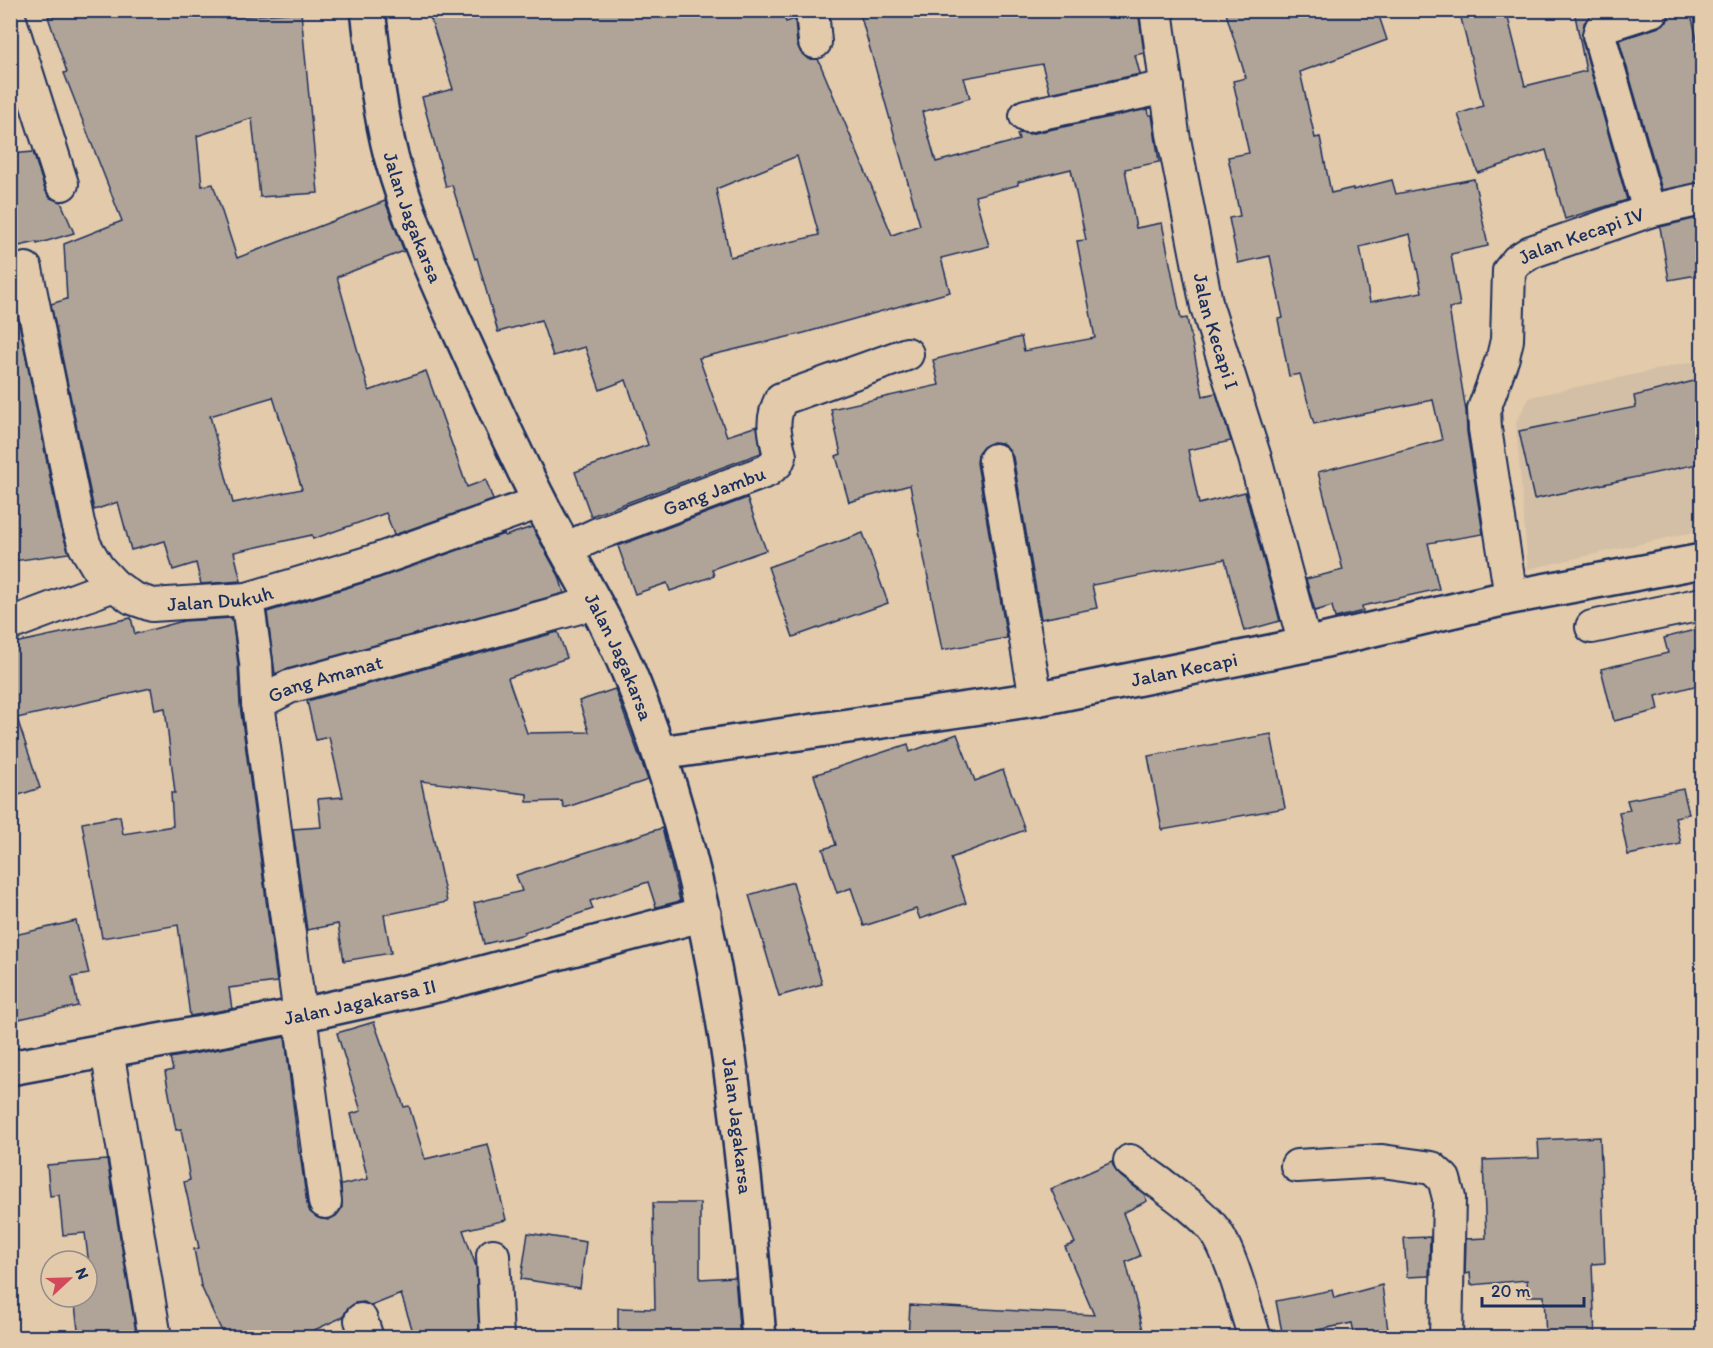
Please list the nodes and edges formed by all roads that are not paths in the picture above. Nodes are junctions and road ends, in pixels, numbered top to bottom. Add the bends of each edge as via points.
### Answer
1 (368, 10) edge
2 (812, 10) edge
3 (1156, 10) edge
4 (1653, 10) edge
5 (10, 20) edge
6 (815, 42) dead end
7 (1167, 87) junction
8 (1026, 116) dead end
9 (62, 184) dead end
10 (1702, 200) edge
11 (1648, 211) junction
12 (26, 269) dead end
13 (907, 354) dead end
14 (995, 460) dead end
15 (540, 502) junction
16 (565, 549) junction
17 (1702, 561) edge
18 (114, 585) junction
19 (1511, 597) junction
20 (247, 599) junction
21 (594, 603) junction
22 (1702, 604) edge
23 (10, 624) edge
24 (1592, 627) dead end
25 (1305, 645) junction
26 (1036, 699) junction
27 (258, 703) junction
28 (660, 753) junction
29 (704, 914) junction
30 (301, 1014) junction
31 (107, 1050) junction
32 (10, 1068) edge
33 (1130, 1161) dead end
34 (1297, 1166) dead end
35 (325, 1202) dead end
36 (493, 1255) dead end
37 (155, 1338) edge
38 (497, 1338) edge
39 (759, 1338) edge
40 (1255, 1338) edge
41 (1446, 1338) edge

1 - 15 street, Jalan Jagakarsa via 383,119 411,220
2 - 6 street
3 - 7 street, Jalan Kecapi I
4 - 11 street via 1606,25 1599,35
5 - 9 street
7 - 8 street
7 - 25 street, Jalan Kecapi I via 1207,307 1269,507
10 - 11 street, Jalan Kecapi IV
11 - 19 street, Jalan Kecapi IV via 1531,252 1509,271 1508,340 1484,409
12 - 18 street, Jalan Dukuh via 78,523 85,546
13 - 16 street, Gang Jambu via 781,399 774,413 780,456 766,471
14 - 26 street
15 - 16 street, Jalan Jagakarsa
15 - 20 street, Jalan Dukuh via 374,561
16 - 21 street, Jalan Jagakarsa
17 - 19 street, Jalan Kecapi
18 - 20 street, Jalan Dukuh via 132,598 152,605
18 - 23 street
19 - 25 street, Jalan Kecapi
20 - 27 street
21 - 27 street, Gang Amanat via 289,687
21 - 28 street, Jalan Jagakarsa via 633,681
22 - 24 street
25 - 26 street, Jalan Kecapi
26 - 28 street, Jalan Kecapi
27 - 30 street, Gang Amanat
28 - 29 street, Jalan Jagakarsa
29 - 30 street, Jalan Jagakarsa II via 437,985
29 - 39 street, Jalan Jagakarsa via 734,1081
30 - 31 street, Jalan Jagakarsa II
30 - 35 street, Gang Amanat
31 - 32 street, Jalan Jagakarsa II
31 - 37 street
33 - 40 street via 1206,1220 1217,1234
34 - 41 street via 1382,1161 1432,1168 1444,1179 1449,1198
36 - 38 street

